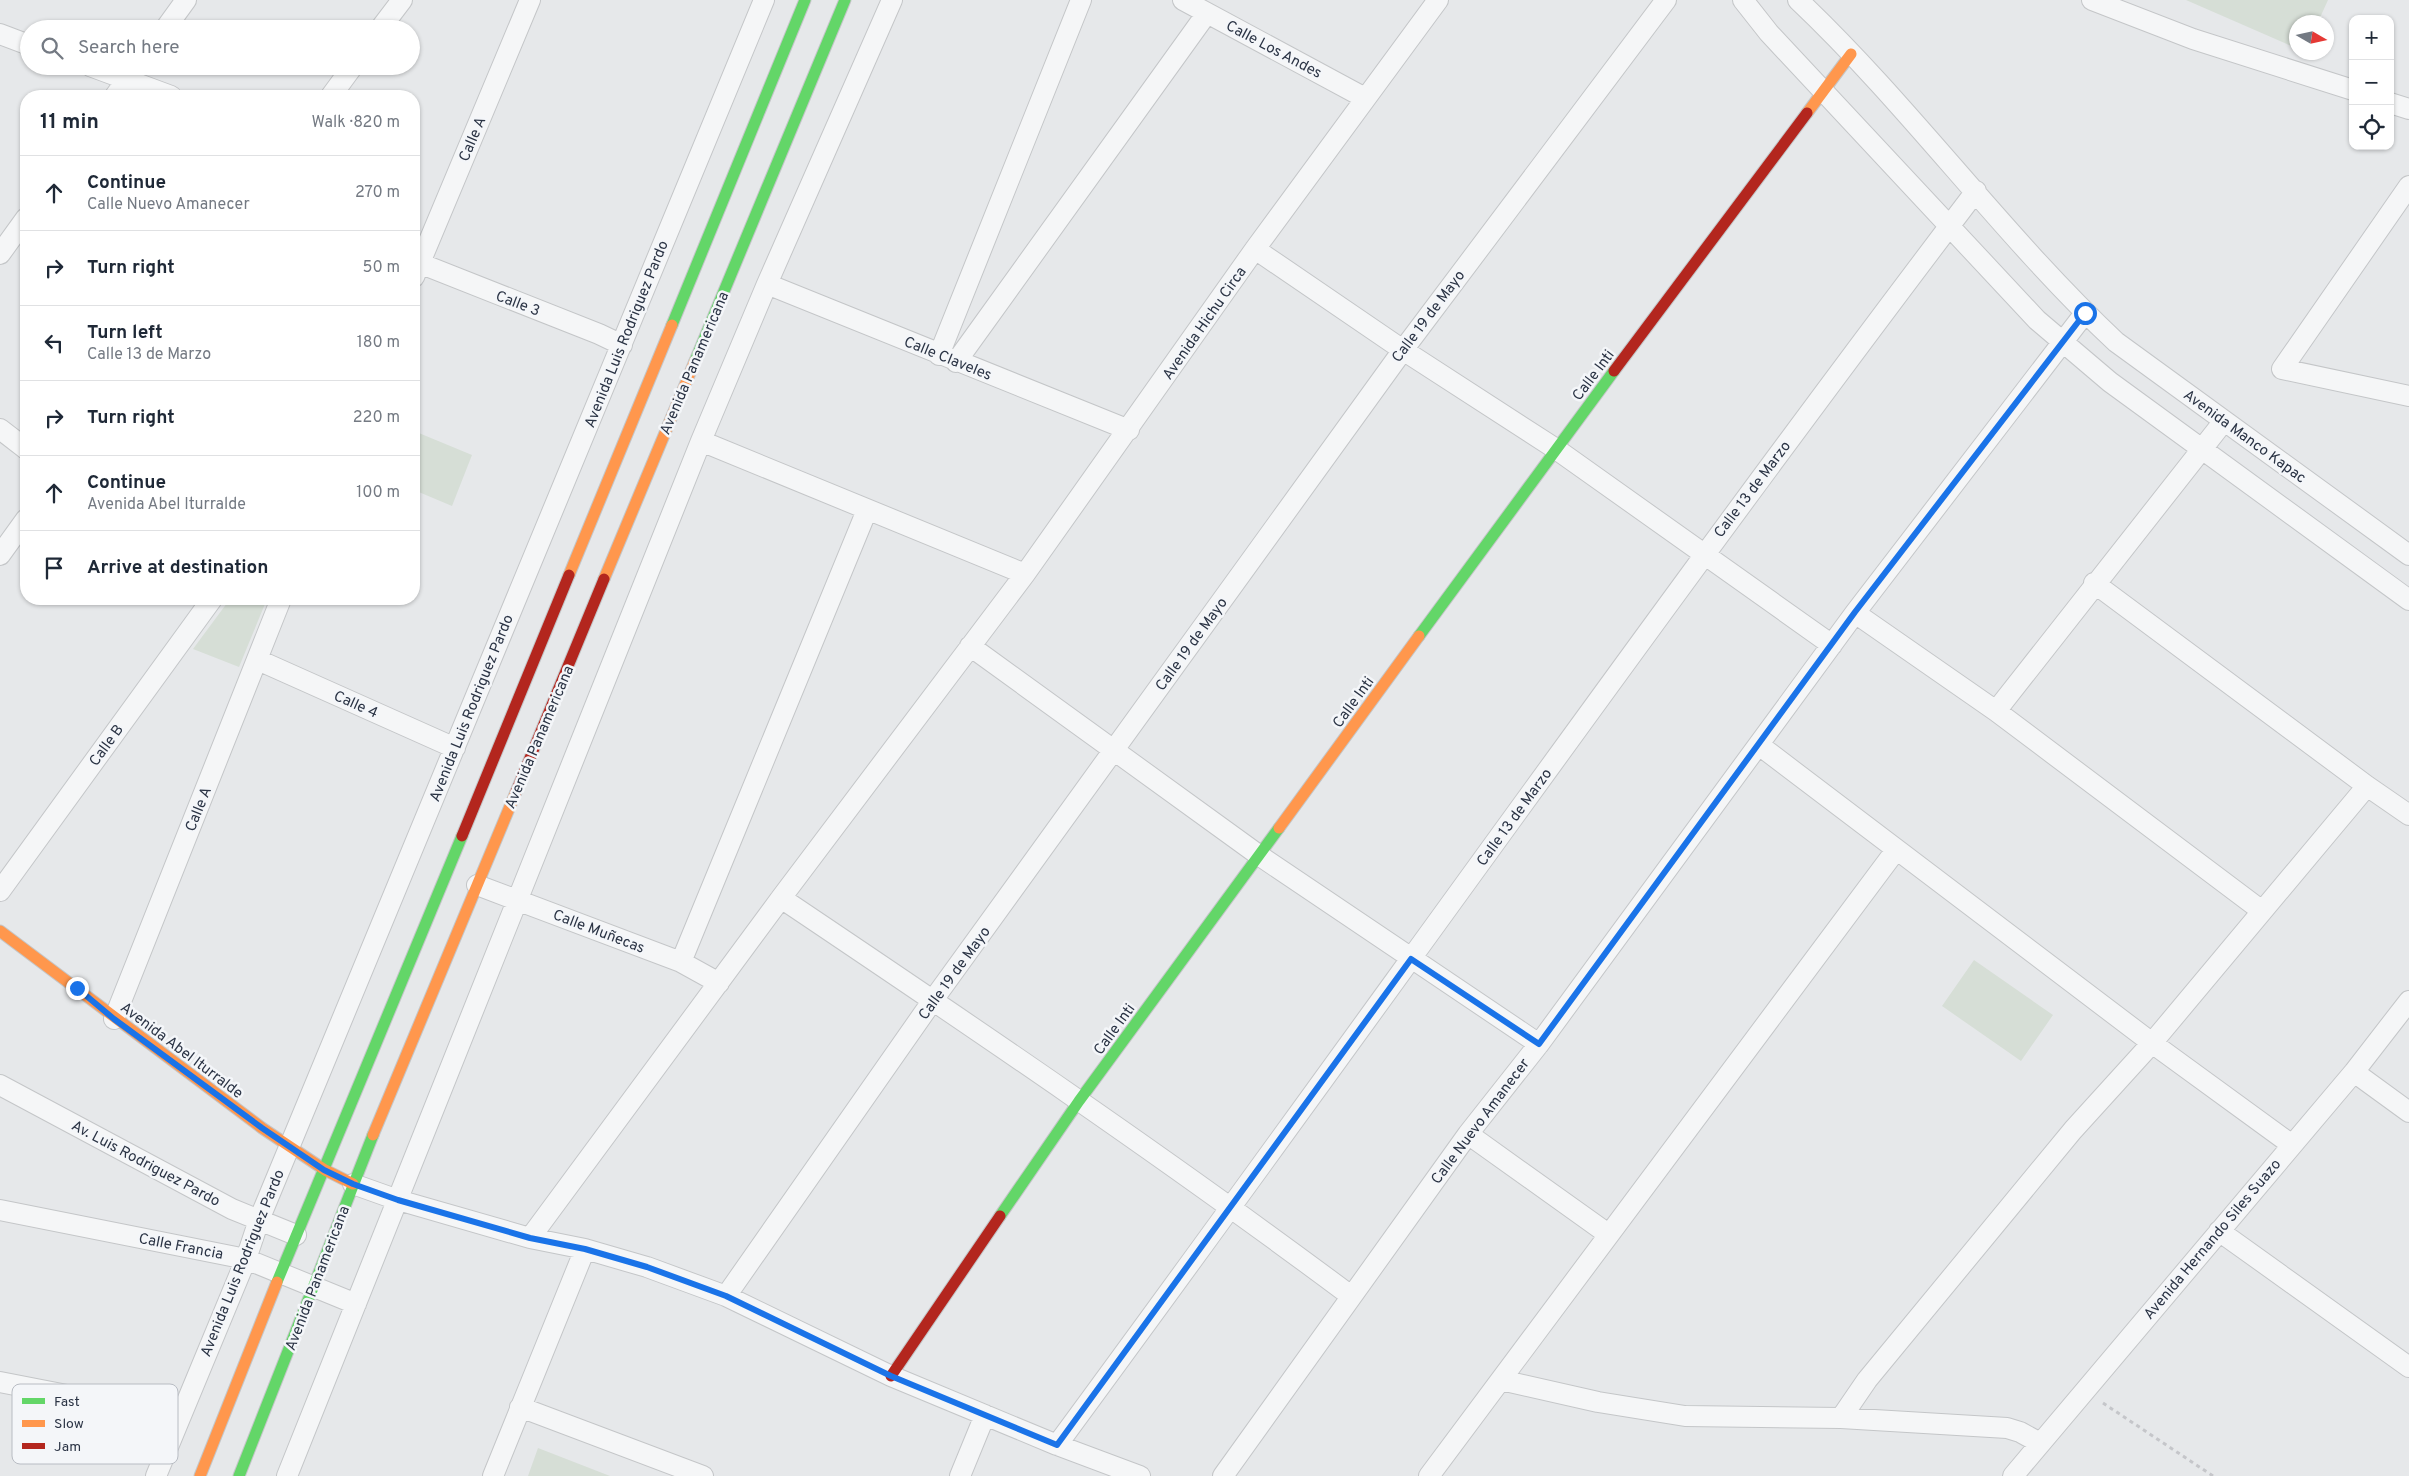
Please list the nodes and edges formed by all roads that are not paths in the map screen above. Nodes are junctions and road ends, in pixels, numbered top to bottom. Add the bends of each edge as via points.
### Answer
1 (186, 0) edge
2 (402, 0) edge
3 (530, 0) edge
4 (764, 0) edge
5 (805, 0) edge
6 (845, 0) edge
7 (892, 0) edge
8 (1081, 0) edge
9 (1183, 0) edge
10 (1438, 0) edge
11 (1666, 0) edge
12 (1743, 0) edge
13 (1798, 0) edge
14 (2092, 0) edge
15 (1207, 13) junction
16 (172, 20) edge
17 (387, 20) edge
18 (0, 34) edge
19 (20, 42) edge
20 (1851, 54) junction
21 (131, 75) edge
22 (135, 75) edge
23 (346, 75) edge
24 (2349, 89) edge
25 (119, 90) edge
26 (161, 90) edge
27 (335, 90) edge
28 (1824, 91) junction
29 (1365, 98) junction
30 (2394, 103) edge
31 (2409, 109) edge
32 (2409, 186) edge
33 (1976, 191) junction
34 (20, 226) edge
35 (1950, 226) junction
36 (1255, 249) junction
37 (0, 254) edge
38 (420, 259) edge
39 (420, 269) edge
40 (767, 284) junction
41 (2085, 313) junction
42 (2062, 342) junction
43 (622, 345) junction
44 (1403, 350) junction
45 (948, 358) junction
46 (2409, 396) edge
47 (2224, 421) junction
48 (0, 429) edge
49 (1128, 430) junction
50 (701, 441) junction
51 (20, 444) edge
52 (1556, 449) junction
53 (2202, 449) junction
54 (867, 510) junction
55 (20, 527) edge
56 (1704, 553) junction
57 (0, 555) edge
58 (2409, 555) edge
59 (1025, 574) junction
60 (2094, 583) junction
61 (2409, 600) edge
62 (208, 605) edge
63 (279, 605) edge
64 (1855, 612) junction
65 (1832, 645) junction
66 (970, 646) junction
67 (258, 660) junction
68 (1996, 711) junction
69 (1759, 745) junction
70 (455, 748) junction
71 (1114, 751) junction
72 (2367, 786) junction
73 (2409, 815) edge
74 (1896, 850) junction
75 (1260, 856) junction
76 (477, 885) junction
77 (0, 891) edge
78 (781, 898) junction
79 (517, 900) junction
80 (2262, 911) junction
81 (0, 931) edge
82 (1411, 959) junction
83 (681, 962) junction
84 (719, 983) junction
85 (934, 1000) junction
86 (2409, 1000) edge
87 (114, 1019) junction
88 (2152, 1043) junction
89 (1539, 1044) junction
90 (2354, 1072) junction
91 (0, 1085) edge
92 (1079, 1101) junction
93 (2409, 1112) edge
94 (1468, 1134) junction
95 (2292, 1145) junction
96 (290, 1146) junction
97 (324, 1170) junction
98 (353, 1184) junction
99 (398, 1200) junction
100 (1232, 1207) junction
101 (0, 1210) edge
102 (259, 1220) junction
103 (2219, 1231) junction
104 (1608, 1234) junction
105 (296, 1235) junction
106 (530, 1238) junction
107 (585, 1249) junction
108 (246, 1259) junction
109 (282, 1273) junction
110 (313, 1286) junction
111 (726, 1296) junction
112 (1351, 1296) junction
113 (356, 1304) junction
114 (2409, 1367) edge
115 (891, 1376) junction
116 (1501, 1380) junction
117 (520, 1407) junction
118 (985, 1415) junction
119 (180, 1417) joint
120 (1841, 1418) junction
121 (178, 1422) edge
122 (2040, 1443) junction
123 (1057, 1445) junction
124 (161, 1464) edge
125 (694, 1474) edge
126 (156, 1476) edge
127 (200, 1476) edge
128 (239, 1476) edge
129 (287, 1476) edge
130 (493, 1476) edge
131 (960, 1476) edge
132 (1139, 1476) edge
133 (1223, 1476) edge
134 (1429, 1476) edge
135 (2014, 1476) edge

1 - 16 street
2 - 17 street
3 - 38 street, Calle A
4 - 43 street, Avenida Luis Rodriguez Pardo
5 - 97 main road
6 - 76 main road, Avenida Panamericana
7 - 40 street
8 - 45 street
9 - 15 street, Calle Los Andes
10 - 29 street, Avenida Hichu Circa
11 - 44 street, Calle 19 de Mayo
12 - 28 street
13 - 20 street, Avenida Manco Kapac
14 - 24 street via 2193,38
15 - 29 street, Calle Los Andes
15 - 45 street
18 - 19 street
20 - 28 main road, Calle Inti
20 - 33 street, Avenida Manco Kapac
21 - 25 street
22 - 26 street
23 - 27 street
28 - 35 street
28 - 52 main road, Calle Inti
29 - 36 street, Avenida Hichu Circa
30 - 31 street
32 - 46 street via 2282,369
33 - 35 street, Calle 13 de Marzo
33 - 41 street, Avenida Manco Kapac
34 - 37 street
35 - 42 street via 2037,320
35 - 56 street, Calle 13 de Marzo
36 - 44 street
36 - 49 street, Avenida Hichu Circa
39 - 43 street, Calle 3
40 - 45 street, Calle Claveles
40 - 50 street
41 - 42 street, Calle Nuevo Amanecer
41 - 47 street, Avenida Manco Kapac via 2116,342
42 - 53 street via 2110,382
42 - 64 street, Calle Nuevo Amanecer
43 - 70 street, Avenida Luis Rodriguez Pardo
44 - 52 street
44 - 71 street, Calle 19 de Mayo
45 - 49 street, Calle Claveles
47 - 53 street
47 - 58 street, Avenida Manco Kapac
48 - 51 street
49 - 59 street, Avenida Hichu Circa
50 - 54 street
50 - 79 street
52 - 56 street
52 - 75 main road, Calle Inti
53 - 60 street
53 - 61 street
54 - 59 street
54 - 83 street
55 - 57 street
56 - 65 street
56 - 82 street, Calle 13 de Marzo
59 - 66 street, Avenida Hichu Circa
60 - 68 street
60 - 72 street
62 - 77 street, Calle B
63 - 67 street, Calle A
64 - 65 street, Calle Nuevo Amanecer
64 - 68 street
65 - 69 street, Calle Nuevo Amanecer
66 - 71 street
66 - 78 street, Avenida Hichu Circa
67 - 70 street, Calle 4
67 - 87 street, Calle A
68 - 80 street
69 - 74 street
69 - 89 street, Calle Nuevo Amanecer
70 - 96 street, Avenida Luis Rodriguez Pardo
71 - 75 street
71 - 85 street, Calle 19 de Mayo
72 - 73 street
72 - 80 street
74 - 88 street
74 - 104 street
75 - 82 street
75 - 92 main road, Calle Inti
76 - 79 street, Calle Muñecas
76 - 98 main road, Avenida Panamericana
78 - 84 street, Avenida Hichu Circa
78 - 85 street
79 - 83 street, Calle Muñecas
79 - 99 street
80 - 88 street
81 - 87 main road, Avenida Abel Iturralde
82 - 89 street
82 - 100 street, Calle 13 de Marzo
83 - 84 street, Calle Muñecas
84 - 106 street, Avenida Hichu Circa
85 - 92 street
85 - 111 street, Calle 19 de Mayo
86 - 90 street, Avenida Hernando Siles Suazo
87 - 96 main road, Avenida Abel Iturralde
88 - 95 street
88 - 120 street via 2073,1130 1867,1380
89 - 94 street, Calle Nuevo Amanecer
90 - 93 street
90 - 95 street, Avenida Hernando Siles Suazo
91 - 102 street, Av. Luis Rodriguez Pardo via 232,1209
92 - 100 street
92 - 115 main road, Calle Inti
94 - 104 street
94 - 112 street, Calle Nuevo Amanecer
95 - 103 street, Avenida Hernando Siles Suazo
96 - 97 main road, Avenida Abel Iturralde
96 - 102 street, Avenida Luis Rodriguez Pardo
97 - 98 main road, Avenida Abel Iturralde
97 - 105 main road
98 - 99 street
98 - 110 main road, Avenida Panamericana
99 - 106 street
99 - 113 street
100 - 112 street
100 - 123 street, Calle 13 de Marzo
101 - 108 street, Calle Francia
102 - 105 street, Av. Luis Rodriguez Pardo
102 - 108 street, Avenida Luis Rodriguez Pardo
103 - 114 street
103 - 122 street, Avenida Hernando Siles Suazo
104 - 116 street
105 - 109 main road
106 - 107 street
107 - 111 street via 647,1267
107 - 117 street
108 - 109 street, Calle Francia
108 - 119 street, Avenida Luis Rodriguez Pardo
109 - 110 street, Calle Francia
109 - 127 main road
110 - 113 street, Calle Francia
110 - 128 main road, Avenida Panamericana
111 - 115 street
112 - 133 street, Calle Nuevo Amanecer
113 - 129 street
115 - 118 street
116 - 120 street via 1598,1402 1686,1416
116 - 134 street
117 - 125 street
117 - 130 street
118 - 123 street
118 - 131 street
119 - 121 street
120 - 122 street via 2006,1428
122 - 135 street, Avenida Hernando Siles Suazo
123 - 132 street
124 - 126 street

